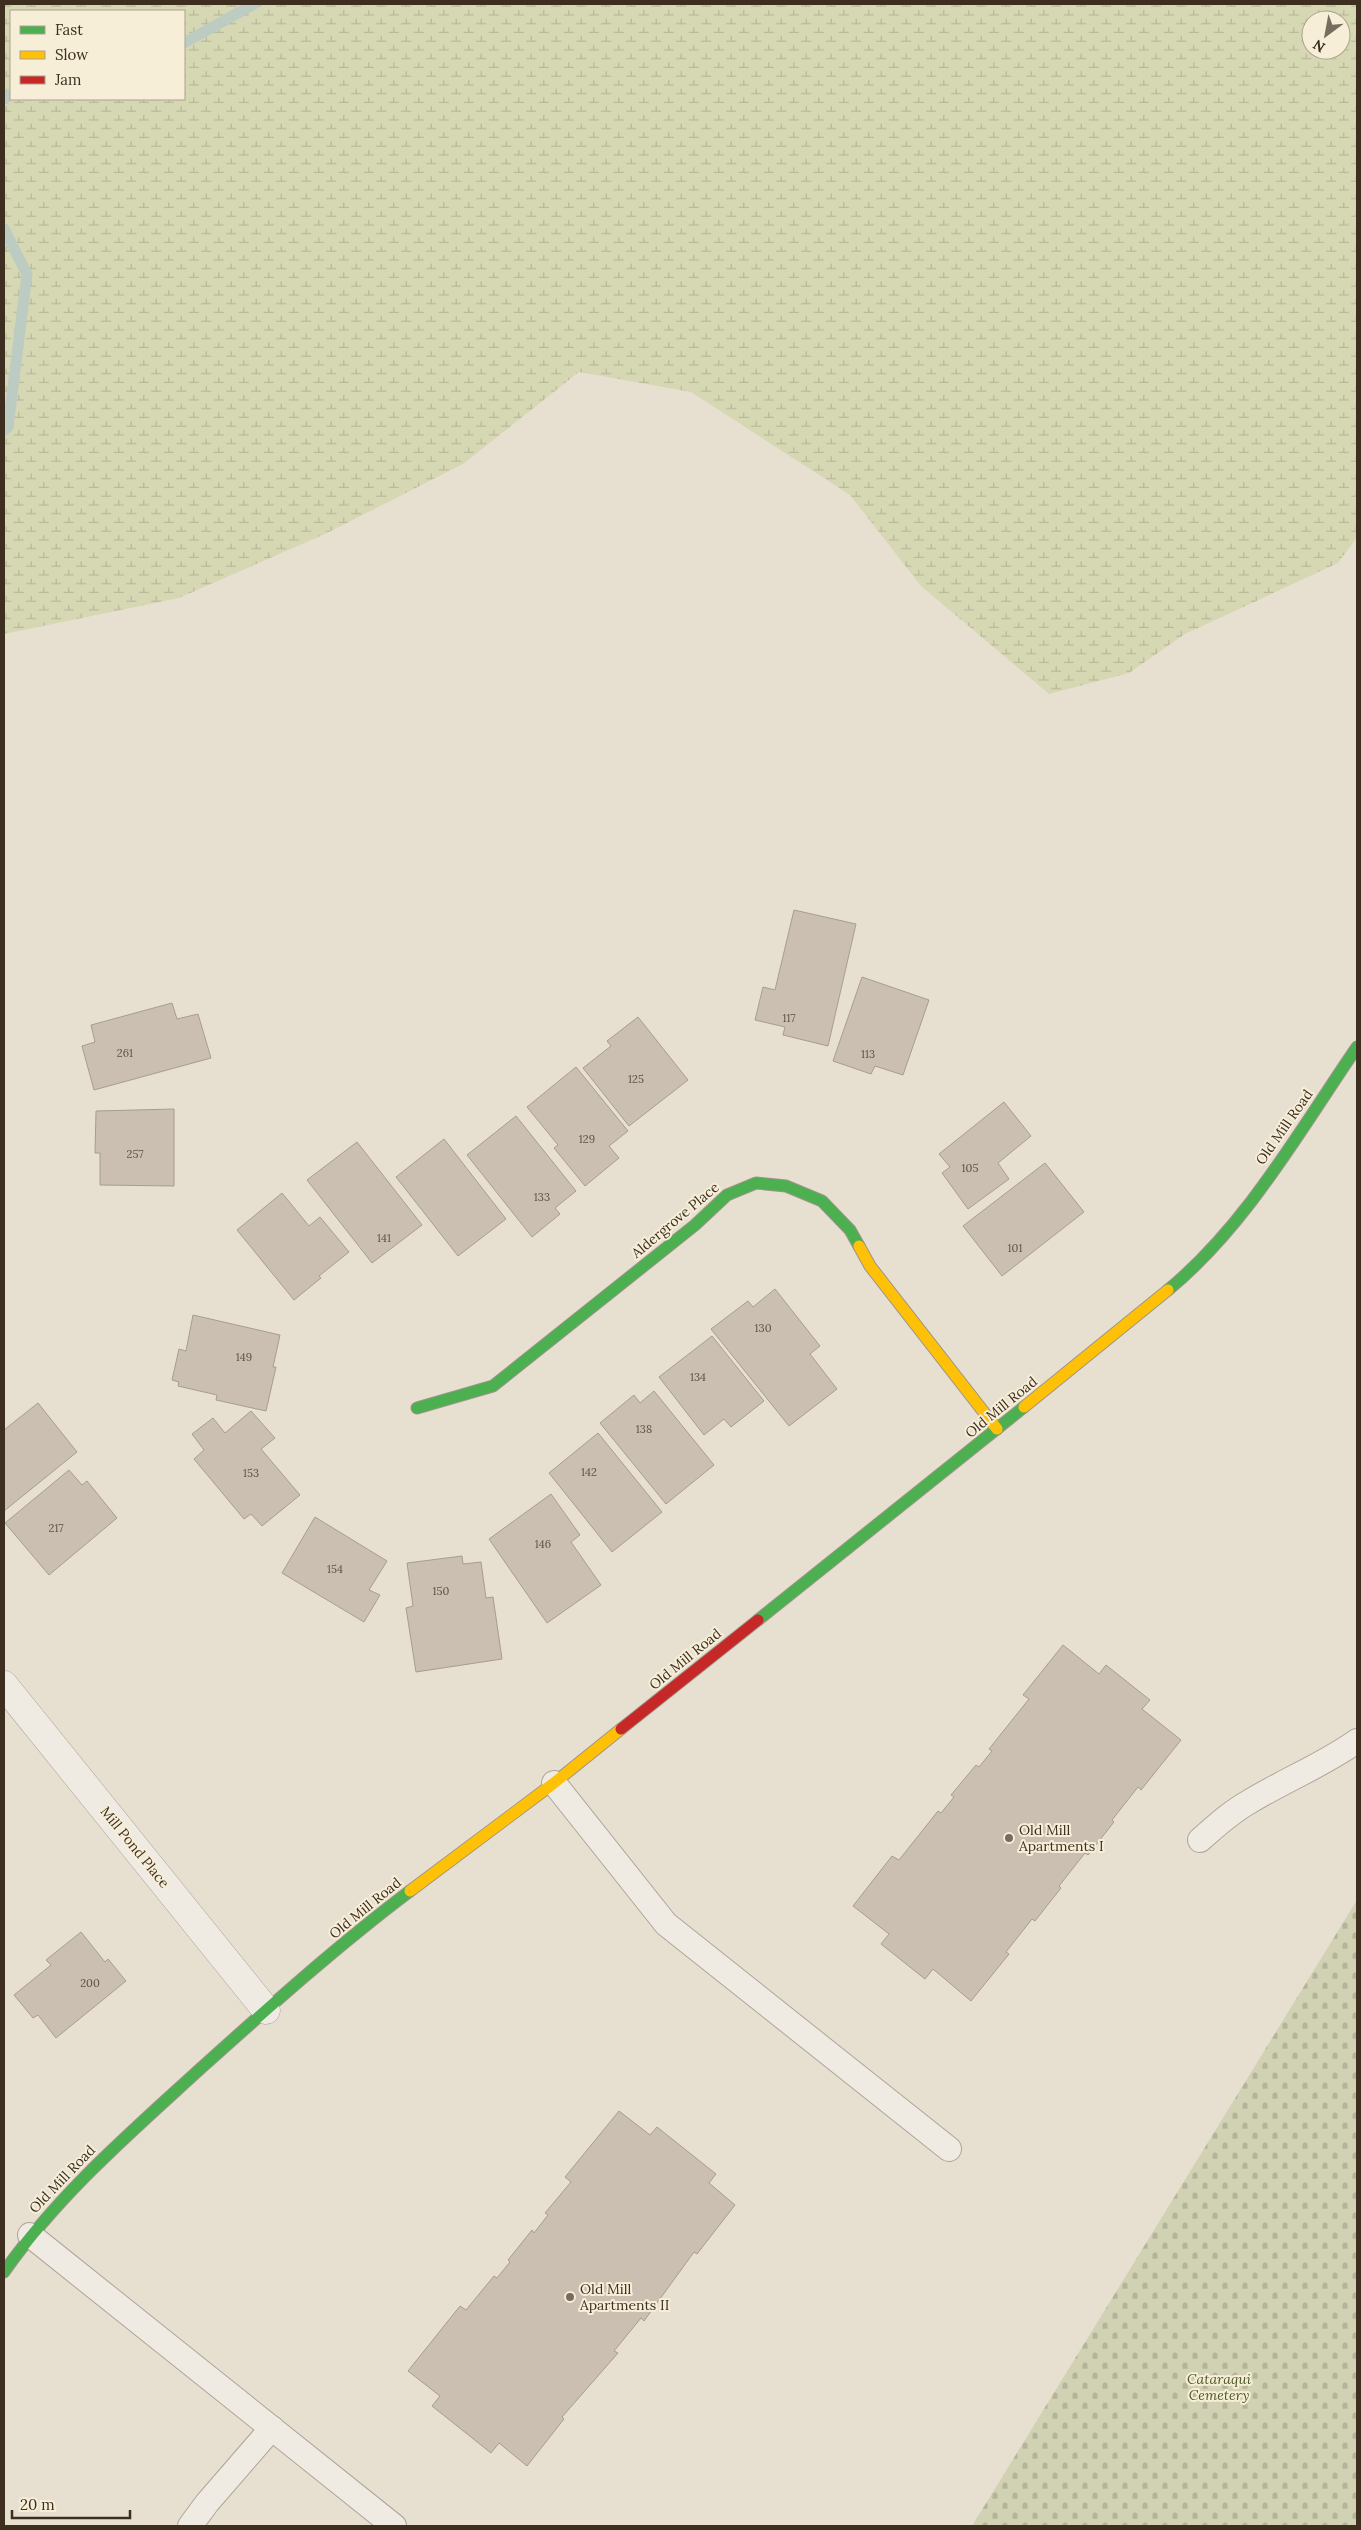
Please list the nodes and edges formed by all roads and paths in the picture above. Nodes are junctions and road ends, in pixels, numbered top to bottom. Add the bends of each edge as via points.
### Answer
1 (1357, 1047) edge
2 (417, 1408) dead end
3 (998, 1429) junction
4 (4, 1685) edge
5 (1357, 1741) edge
6 (554, 1783) junction
7 (1200, 1840) dead end
8 (266, 2010) junction
9 (949, 2149) dead end
10 (30, 2235) junction
11 (4, 2272) edge
12 (272, 2428) junction
13 (190, 2526) edge
14 (394, 2526) edge

1 - 3 street, Old Mill Road via 1219,1242 1182,1278
2 - 3 street, Aldergrove Place via 493,1386 696,1225 727,1195 756,1183 786,1186 822,1201 850,1230 870,1266
3 - 6 street, Old Mill Road
4 - 8 street, Mill Pond Place
5 - 7 lane via 1249,1802
6 - 8 street, Old Mill Road via 382,1912
6 - 9 lane via 666,1924
8 - 10 street, Old Mill Road via 126,2136 67,2193
10 - 11 street, Old Mill Road
10 - 12 lane
12 - 13 lane
12 - 14 lane

